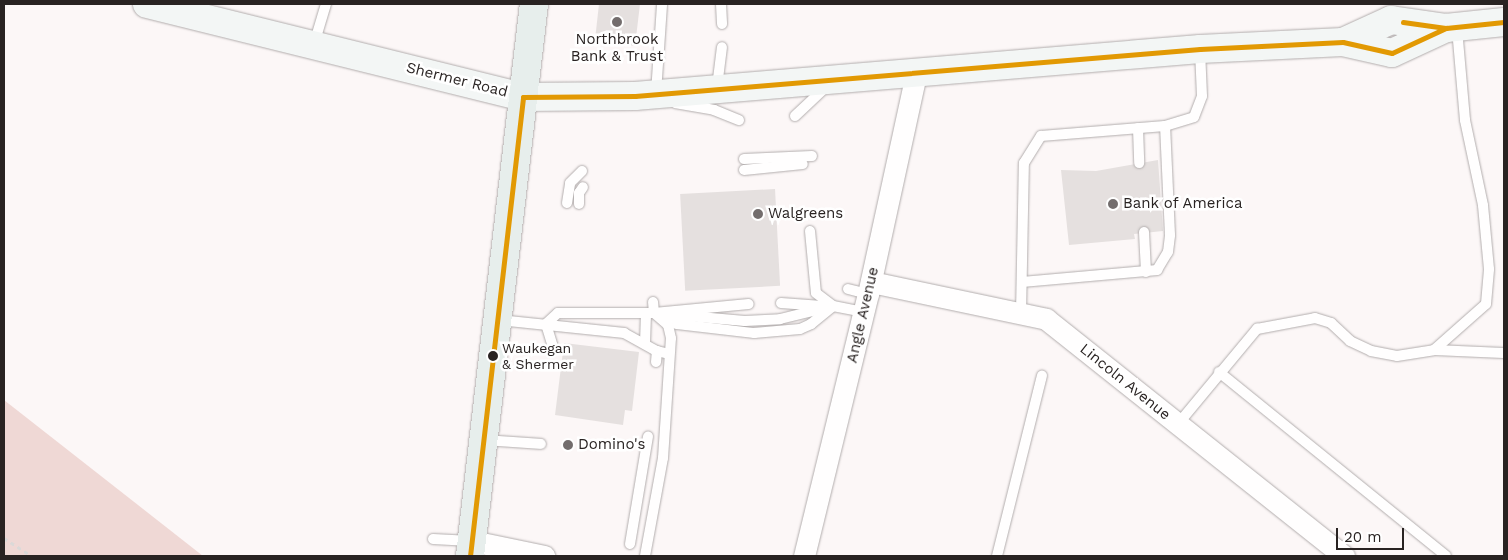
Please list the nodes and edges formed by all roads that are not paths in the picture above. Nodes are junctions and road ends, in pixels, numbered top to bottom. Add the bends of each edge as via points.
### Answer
1 (147, 4) edge
2 (326, 4) edge
3 (534, 4) edge
4 (662, 4) edge
5 (722, 4) edge
6 (1504, 22) edge
7 (722, 24) dead end
8 (1451, 27) junction
9 (314, 44) junction
10 (722, 47) dead end
11 (1200, 49) junction
12 (916, 73) junction
13 (832, 80) junction
14 (717, 90) junction
15 (645, 96) junction
16 (523, 97) junction
17 (796, 116) dead end
18 (740, 120) dead end
19 (1165, 126) junction
20 (1138, 128) junction
21 (812, 156) dead end
22 (1139, 163) dead end
23 (803, 164) dead end
24 (582, 171) dead end
25 (583, 187) dead end
26 (567, 203) dead end
27 (579, 204) dead end
28 (810, 231) dead end
29 (1144, 232) dead end
30 (1146, 272) junction
31 (1022, 282) junction
32 (863, 294) junction
33 (781, 303) dead end
34 (749, 304) dead end
35 (833, 306) junction
36 (651, 309) junction
37 (1021, 314) junction
38 (678, 316) junction
39 (498, 320) junction
40 (546, 324) junction
41 (671, 338) junction
42 (645, 343) junction
43 (553, 347) dead end
44 (1434, 350) junction
45 (1504, 353) edge
46 (669, 354) junction
47 (1218, 372) junction
48 (1042, 376) dead end
49 (1178, 424) junction
50 (648, 436) dead end
51 (484, 440) junction
52 (541, 444) dead end
53 (433, 539) dead end
54 (630, 544) dead end
55 (471, 549) edge
56 (544, 556) edge
57 (645, 556) edge
58 (804, 556) edge
59 (997, 556) edge
60 (1344, 556) edge
61 (1446, 556) edge

1 - 9 main road, Shermer Road
2 - 9 lane
3 - 16 main road
4 - 15 lane
5 - 7 lane
6 - 8 main road, Shermer Road
8 - 11 main road, Shermer Road via 1392,53 1342,42
8 - 44 lane via 1482,205 1489,269 1486,304
9 - 16 main road, Shermer Road
10 - 14 lane
11 - 12 main road, Shermer Road
11 - 19 lane via 1202,96 1194,117
12 - 13 main road, Shermer Road
12 - 32 street, Angle Avenue
13 - 14 main road, Shermer Road
13 - 17 lane
14 - 15 main road, Shermer Road
15 - 16 main road, Shermer Road
15 - 18 lane via 714,110
16 - 39 main road
19 - 20 lane
19 - 30 lane via 1168,252 1156,270
20 - 22 lane
20 - 31 lane via 1041,136 1024,163
21 - 23 lane via 744,164
24 - 26 lane via 570,183
25 - 27 lane via 578,193
28 - 35 lane via 816,294
29 - 30 lane
30 - 31 lane
31 - 37 lane
32 - 35 lane
32 - 37 street, Lincoln Avenue
32 - 58 street, Angle Avenue
33 - 35 lane
34 - 38 lane
35 - 38 lane via 811,324 783,332 754,333
36 - 38 lane
36 - 38 lane
36 - 40 lane via 558,313
36 - 41 lane via 668,325
36 - 42 lane
37 - 49 street, Lincoln Avenue via 1046,319
38 - 41 lane
39 - 40 lane
39 - 51 main road
40 - 42 lane via 624,334
40 - 43 lane
41 - 46 lane
42 - 46 lane via 657,357
44 - 45 lane
44 - 47 lane via 1397,356 1371,351 1350,341 1331,324 1315,318 1257,329
46 - 57 lane via 663,458
47 - 49 lane
47 - 61 lane
48 - 59 lane
49 - 60 street, Lincoln Avenue
50 - 54 lane
51 - 52 lane
51 - 55 main road
53 - 55 lane
55 - 56 street

